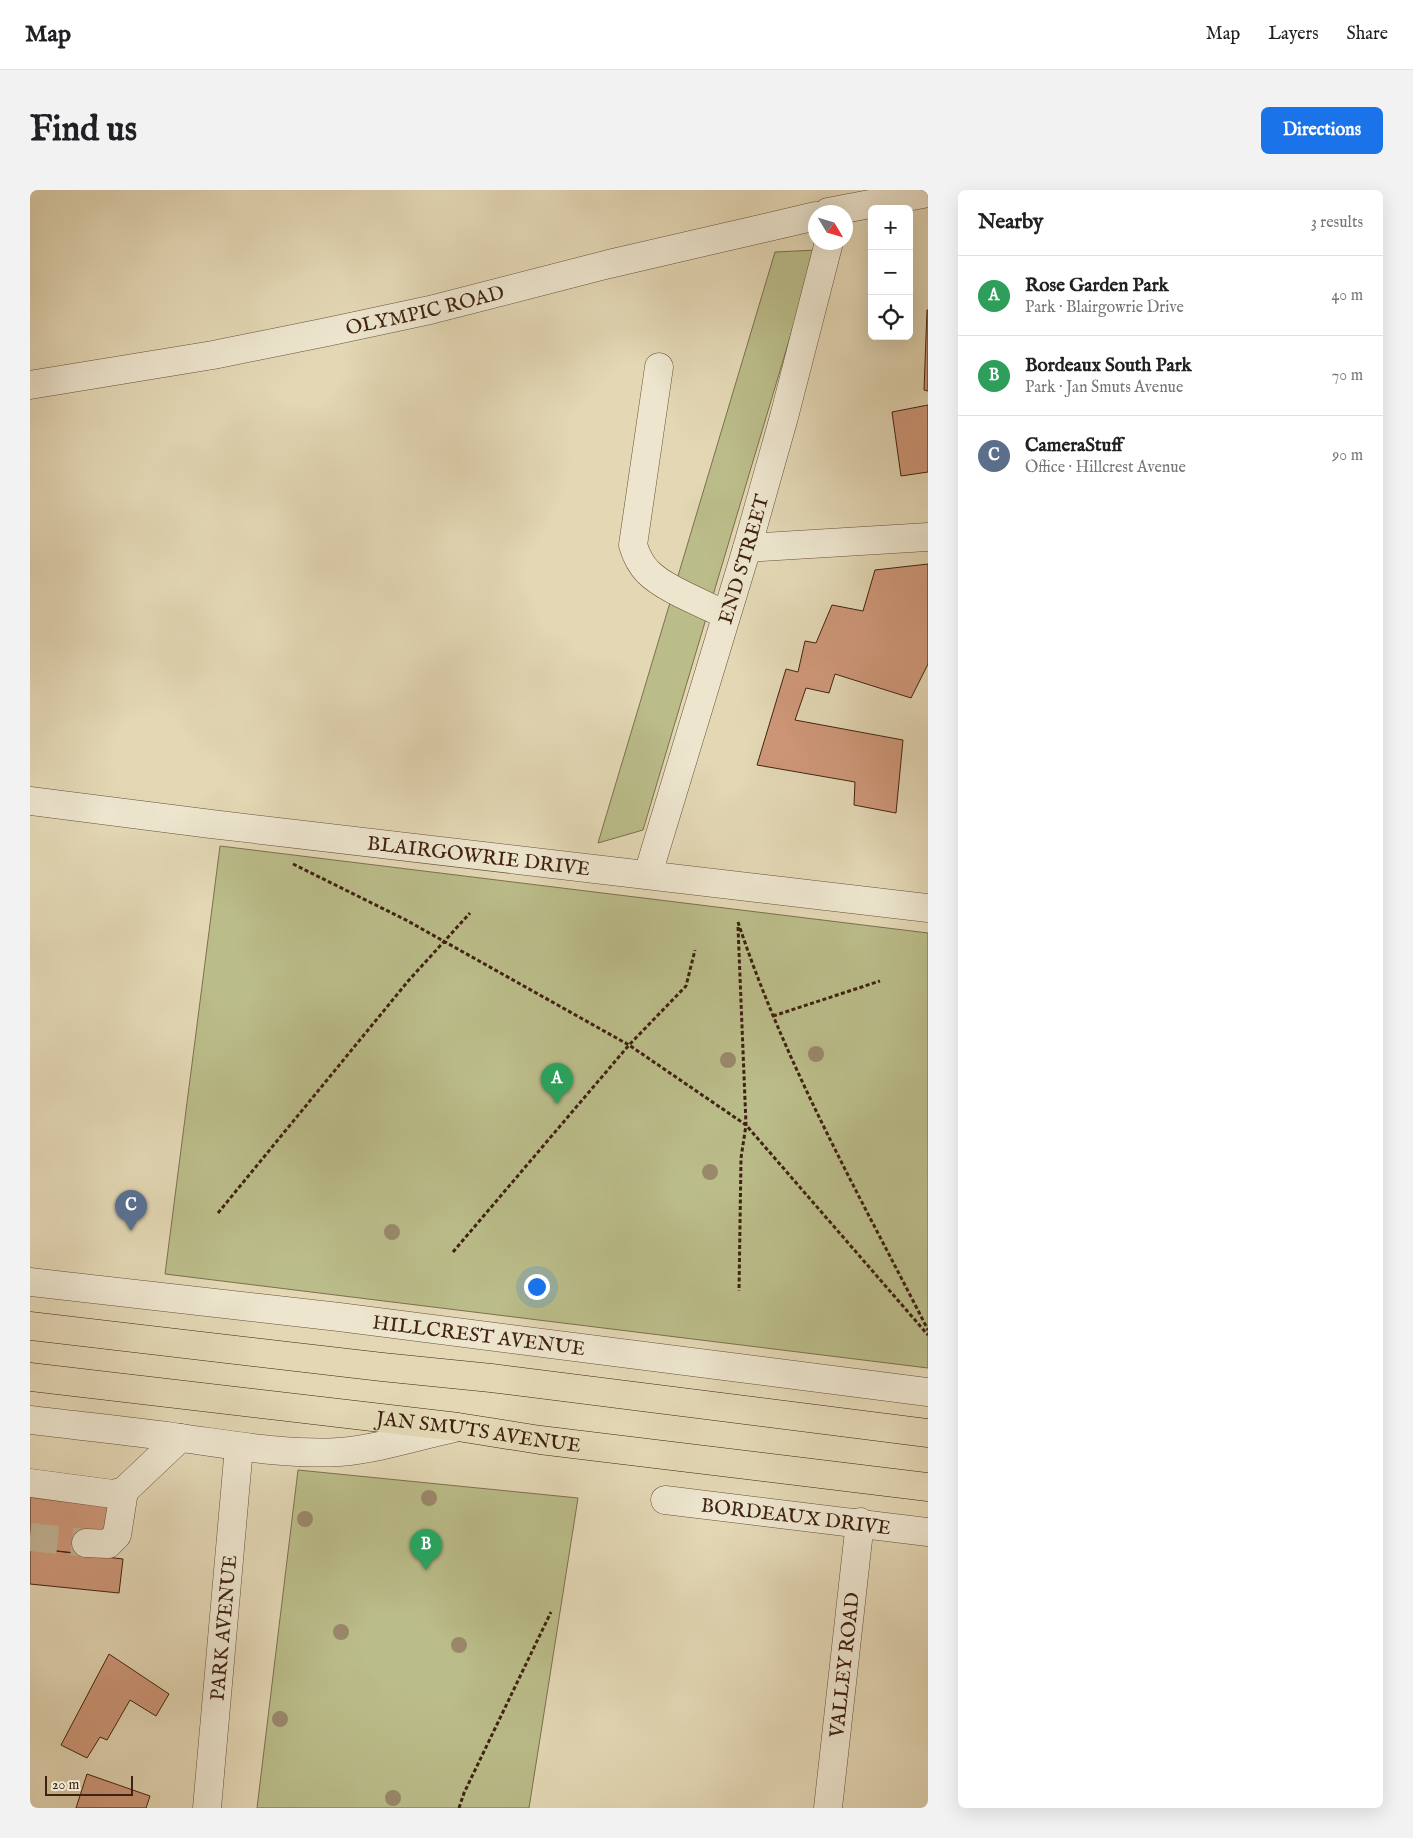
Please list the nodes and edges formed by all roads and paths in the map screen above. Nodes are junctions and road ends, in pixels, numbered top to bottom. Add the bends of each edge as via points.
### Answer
1 (928, 193) edge
2 (851, 205) edge
3 (808, 214) edge
4 (827, 250) edge
5 (659, 367) dead end
6 (30, 385) edge
7 (928, 537) edge
8 (747, 548) junction
9 (726, 616) junction
10 (30, 801) edge
11 (291, 863) dead end
12 (648, 874) junction
13 (928, 908) edge
14 (470, 914) dead end
15 (444, 942) junction
16 (695, 950) dead end
17 (880, 981) dead end
18 (773, 1016) junction
19 (629, 1045) junction
20 (746, 1126) junction
21 (218, 1213) dead end
22 (453, 1252) dead end
23 (30, 1282) edge
24 (739, 1291) dead end
25 (30, 1326) edge
26 (928, 1330) edge
27 (928, 1335) edge
28 (30, 1377) edge
29 (928, 1392) edge
30 (30, 1420) edge
31 (458, 1427) junction
32 (928, 1433) edge
33 (180, 1438) junction
34 (239, 1447) junction
35 (30, 1482) edge
36 (928, 1487) edge
37 (124, 1491) junction
38 (665, 1500) dead end
39 (860, 1522) junction
40 (928, 1532) edge
41 (86, 1543) tunnel mouth
42 (551, 1612) dead end
43 (207, 1808) edge
44 (459, 1808) edge
45 (828, 1808) edge

1 - 2 street, OLYMPIC ROAD
3 - 6 street, OLYMPIC ROAD via 430,310 214,355
4 - 8 street, END STREET
5 - 9 street via 633,545 638,560 648,572
7 - 8 street
8 - 9 street, END STREET
9 - 12 street, END STREET
10 - 12 street, BLAIRGOWRIE DRIVE
11 - 15 path
12 - 13 street, BLAIRGOWRIE DRIVE
14 - 15 path
15 - 19 path
15 - 21 path via 409,980
16 - 19 path via 686,986
17 - 18 path
18 - 20 path via 738,922
18 - 26 path via 800,1079
19 - 20 path
19 - 22 path
20 - 24 path via 741,1158
20 - 27 path
23 - 29 street, HILLCREST AVENUE via 339,1317
25 - 32 main road via 491,1378
28 - 31 main road, JAN SMUTS AVENUE
30 - 33 street
31 - 34 street via 339,1452
31 - 36 main road, JAN SMUTS AVENUE via 540,1440
33 - 34 street
33 - 37 street
34 - 43 street, PARK AVENUE
35 - 37 street via 113,1494
37 - 41 street via 117,1535 108,1544
38 - 39 street, BORDEAUX DRIVE
39 - 40 street, BORDEAUX DRIVE
39 - 45 street, VALLEY ROAD
42 - 44 path

